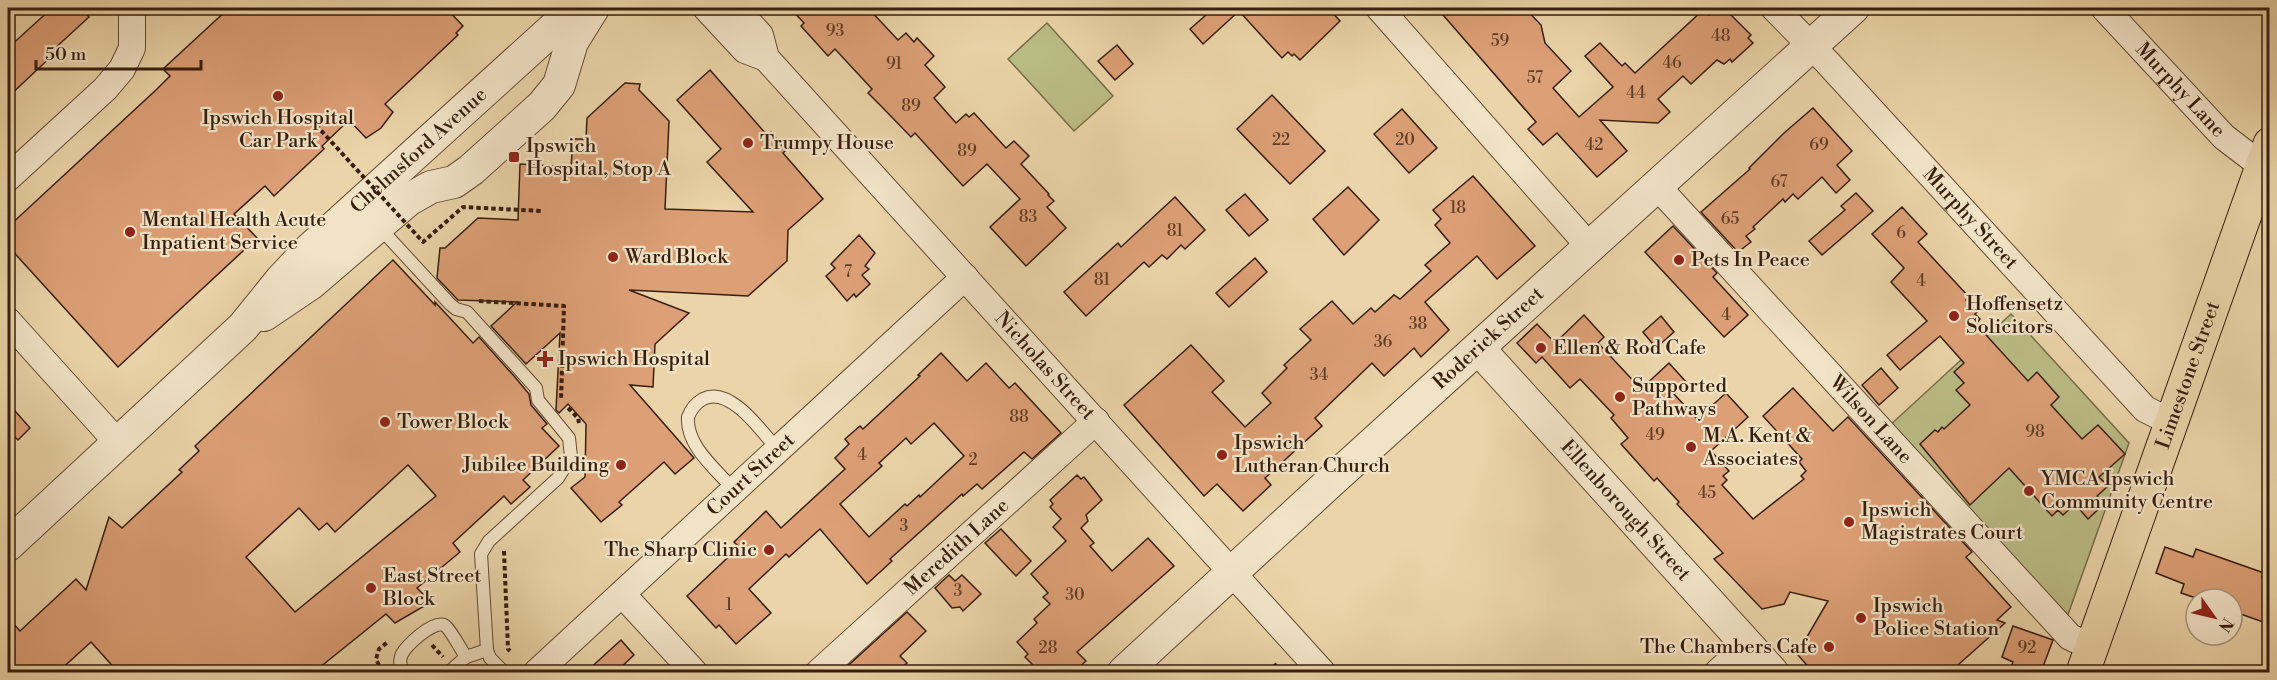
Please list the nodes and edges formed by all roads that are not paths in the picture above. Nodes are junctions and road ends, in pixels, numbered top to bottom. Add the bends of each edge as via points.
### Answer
1 (132, 8) edge
2 (576, 8) edge
3 (593, 8) edge
4 (706, 8) edge
5 (735, 8) edge
6 (1379, 8) edge
7 (1774, 8) edge
8 (1853, 8) edge
9 (2104, 8) edge
10 (1810, 46) junction
11 (766, 58) junction
12 (507, 70) junction
13 (557, 89) junction
14 (2266, 155) edge
15 (412, 156) junction
16 (8, 178) edge
17 (448, 183) junction
18 (1656, 185) junction
19 (378, 226) junction
20 (1589, 246) junction
21 (964, 278) junction
22 (8, 321) edge
23 (247, 321) junction
24 (1479, 349) junction
25 (1096, 421) junction
26 (2171, 422) junction
27 (118, 443) junction
28 (778, 450) junction
29 (734, 489) junction
30 (8, 545) edge
31 (1233, 572) junction
32 (622, 594) junction
33 (1747, 646) junction
34 (487, 650) junction
35 (466, 657) junction
36 (2088, 660) edge
37 (403, 672) edge
38 (448, 672) edge
39 (504, 672) edge
40 (537, 672) edge
41 (694, 672) edge
42 (819, 672) edge
43 (1124, 672) edge
44 (1322, 672) edge
45 (1718, 672) edge
46 (1772, 672) edge

1 - 16 street via 132,48 122,69
2 - 12 street, Chelmsford Avenue
3 - 13 street, Chelmsford Avenue via 572,42
4 - 11 street, Nicholas Street via 745,50
5 - 11 street, Nicholas Street via 758,32
6 - 20 street
7 - 10 street, Murphy Street
8 - 10 street, Roderick Street
9 - 14 street, Murphy Lane via 2224,137
10 - 18 street, Roderick Street
10 - 26 street, Murphy Street via 2145,409
11 - 21 street, Nicholas Street
12 - 13 street via 543,64 553,73
12 - 15 street, Chelmsford Avenue
13 - 17 street, Chelmsford Avenue via 471,170
14 - 26 main road, Limestone Street
15 - 17 street via 422,174
15 - 23 street, Chelmsford Avenue via 302,257
17 - 19 street, Chelmsford Avenue via 418,193
18 - 20 street, Roderick Street
18 - 36 street, Wilson Lane
19 - 23 street, Chelmsford Avenue via 310,284
19 - 34 lane via 450,304 456,309 471,306 536,388 538,400 569,438 571,457 558,478 489,541 481,554
20 - 24 street, Roderick Street
21 - 25 street, Nicholas Street
21 - 28 street, Court Street
22 - 27 street
23 - 27 street, Chelmsford Avenue
24 - 31 street, Roderick Street
24 - 33 street, Ellenborough Street
25 - 31 street, Nicholas Street
25 - 42 street, Meredith Lane
26 - 36 main road, Limestone Street
27 - 30 street, Chelmsford Avenue
28 - 29 street, Court Street
28 - 29 lane via 734,403 711,397 697,403 688,417 691,436
29 - 32 street, Court Street
31 - 43 street, Roderick Street
31 - 44 street, Nicholas Street
32 - 40 street, Court Street
32 - 41 street
33 - 45 street
33 - 46 street, Ellenborough Street
34 - 35 lane
34 - 39 lane
35 - 37 lane via 447,628 434,625 404,652 400,661
35 - 38 lane

